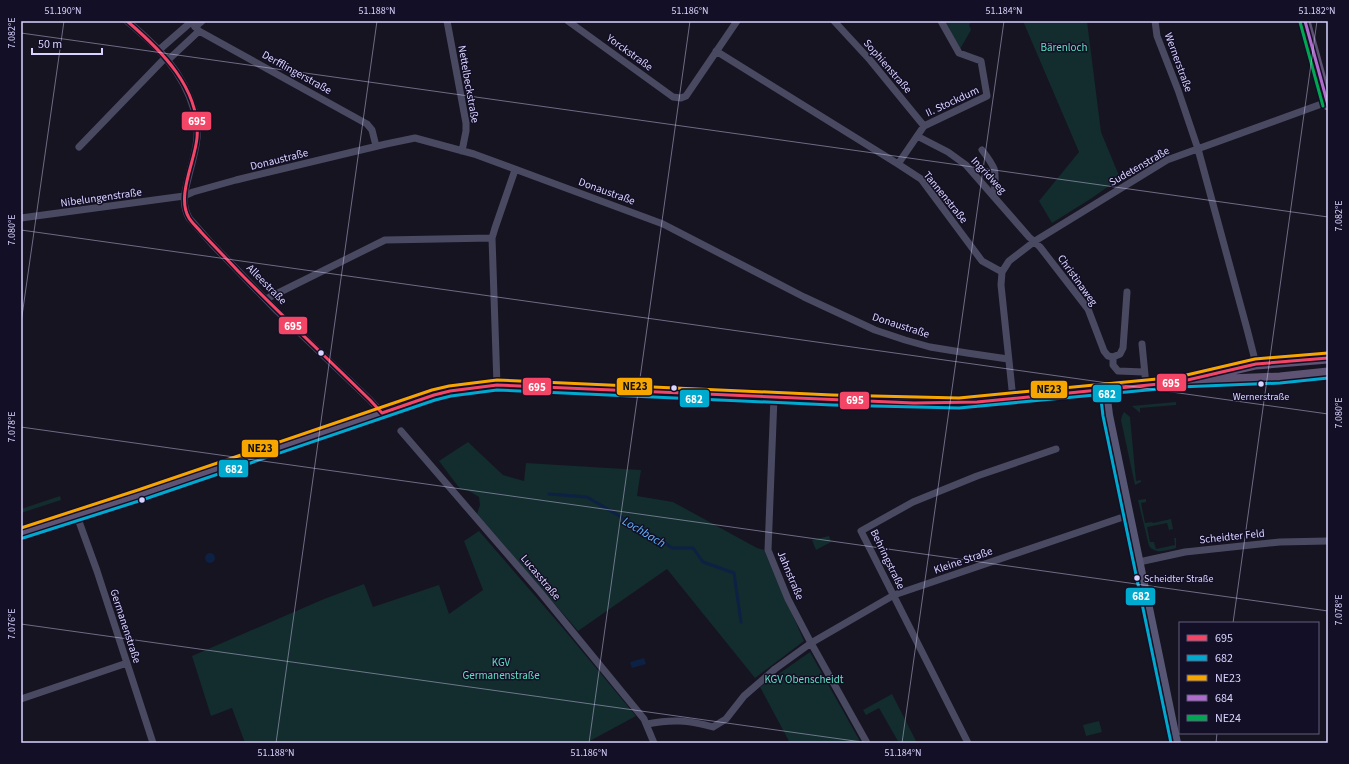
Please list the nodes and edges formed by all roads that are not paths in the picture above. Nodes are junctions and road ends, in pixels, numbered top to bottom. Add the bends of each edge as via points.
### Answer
1 (127, 21) edge
2 (202, 21) edge
3 (447, 21) edge
4 (568, 21) edge
5 (737, 21) edge
6 (834, 21) edge
7 (941, 21) edge
8 (1155, 21) edge
9 (1305, 21) edge
10 (194, 25) edge
11 (159, 50) junction
12 (716, 51) junction
13 (167, 58) junction
14 (1327, 103) edge
15 (924, 126) junction
16 (917, 136) junction
17 (376, 146) junction
18 (78, 147) dead end
19 (1198, 149) junction
20 (982, 150) dead end
21 (462, 151) junction
22 (898, 164) junction
23 (516, 170) junction
24 (184, 196) junction
25 (994, 196) junction
26 (21, 218) edge
27 (492, 238) junction
28 (1035, 241) junction
29 (1002, 272) junction
30 (1127, 292) dead end
31 (266, 299) junction
32 (1142, 344) dead end
33 (1113, 357) junction
34 (1328, 358) edge
35 (1008, 359) junction
36 (1256, 364) junction
37 (1144, 372) junction
38 (1328, 373) edge
39 (1179, 382) junction
40 (497, 385) junction
41 (1146, 385) junction
42 (1105, 390) junction
43 (774, 397) junction
44 (1013, 399) junction
45 (382, 413) junction
46 (401, 431) dead end
47 (1056, 449) dead end
48 (1129, 515) junction
49 (77, 516) junction
50 (21, 533) edge
51 (1328, 541) edge
52 (1139, 562) junction
53 (894, 595) junction
54 (811, 643) junction
55 (127, 663) junction
56 (21, 699) edge
57 (647, 724) junction
58 (153, 743) edge
59 (654, 743) edge
60 (867, 743) edge
61 (968, 743) edge
62 (1176, 743) edge

1 - 11 street
2 - 10 street
3 - 21 street, Nettelbeckstraße via 466,123
4 - 12 street, Yorckstraße via 673,97 686,96
5 - 12 street
6 - 15 street, Sophienstraße
7 - 15 street, II. Stockdum via 959,52 981,61 988,94 986,98
8 - 19 street, Wernerstraße via 1157,36
9 - 14 main road
10 - 11 street
10 - 13 street
10 - 17 street, Derfflingerstraße via 367,124 372,130
11 - 13 street
12 - 22 street, Tannenstraße
13 - 18 street
13 - 24 street via 178,72 191,100 197,122 195,150
14 - 19 street, Sudetenstraße
15 - 16 street, II. Stockdum
16 - 22 street, II. Stockdum
16 - 25 street, Ingridweg via 948,152 966,165
17 - 21 street, Donaustraße via 415,138
17 - 24 street, Donaustraße via 236,180
19 - 28 street, Sudetenstraße via 1167,160
19 - 36 street, Wernerstraße
20 - 25 street via 995,170
21 - 23 street, Donaustraße
22 - 29 street, Tannenstraße via 921,179 982,261
23 - 27 street
23 - 35 street, Donaustraße via 664,224 799,295 875,330 930,347
24 - 26 street, Nibelungenstraße
24 - 31 street, Alleestraße via 186,213 194,225
25 - 28 street, Ingridweg
27 - 31 street via 385,240
27 - 40 street
28 - 29 street, Sudetenstraße via 1009,261
28 - 33 street, Christinaweg via 1088,309 1104,351
29 - 35 street
30 - 33 street via 1123,348 1120,354
31 - 45 street, Alleestraße
32 - 37 street
33 - 37 street, Christinaweg via 1113,366 1118,371
34 - 36 main road
35 - 44 street
36 - 39 main road
37 - 41 street
38 - 39 main road via 1280,378
39 - 41 main road
40 - 43 main road
40 - 45 main road via 450,391
41 - 42 main road
42 - 44 main road
42 - 48 street
43 - 44 main road via 951,403
43 - 54 street, Jahnstraße via 768,550
45 - 49 main road
46 - 57 street, Lucasstraße via 540,592
47 - 53 street, Behringstraße via 977,476 913,502 861,531
48 - 52 street
48 - 53 street, Kleine Straße
49 - 50 main road
49 - 55 street, Germanenstraße
51 - 52 street, Scheidter Feld via 1280,542 1185,552
52 - 62 street
53 - 54 street, Kleine Straße
53 - 61 street, Behringstraße
54 - 57 street, Kleine Straße via 758,682 726,719 713,727 680,720
54 - 60 street, Jahnstraße
55 - 56 street
55 - 58 street, Germanenstraße
57 - 59 street, Lucasstraße

